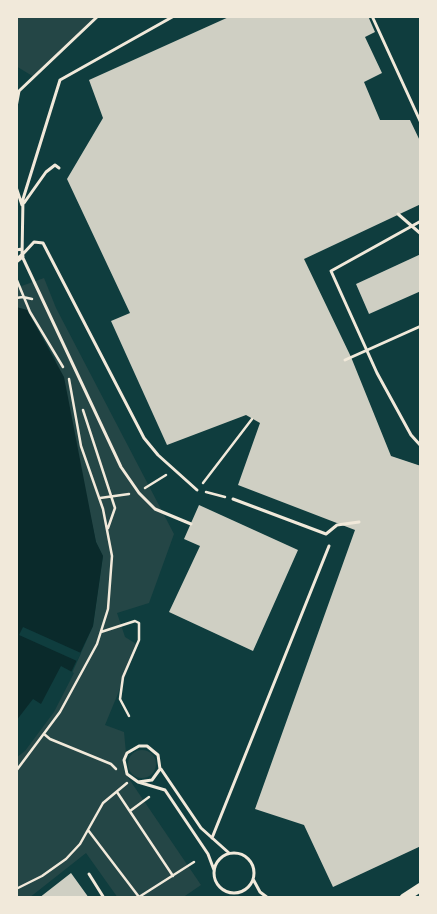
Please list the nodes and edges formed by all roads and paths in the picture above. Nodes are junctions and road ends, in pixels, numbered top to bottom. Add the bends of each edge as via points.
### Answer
1 (98, 16) edge
2 (174, 16) edge
3 (372, 16) edge
4 (16, 107) edge
5 (421, 123) edge
6 (59, 168) dead end
7 (16, 187) edge
8 (22, 205) junction
9 (398, 214) dead end
10 (421, 221) edge
11 (421, 234) edge
12 (22, 249) junction
13 (16, 250) edge
14 (22, 256) junction
15 (16, 261) edge
16 (16, 278) edge
17 (23, 297) junction
18 (16, 298) edge
19 (33, 300) dead end
20 (421, 326) edge
21 (345, 360) dead end
22 (65, 372) dead end
23 (68, 376) dead end
24 (82, 407) dead end
25 (252, 418) dead end
26 (421, 446) edge
27 (175, 468) junction
28 (197, 490) junction
29 (139, 492) junction
30 (112, 496) junction
31 (99, 498) junction
32 (233, 499) joint
33 (359, 522) dead end
34 (191, 524) dead end
35 (107, 529) junction
36 (329, 546) dead end
37 (101, 632) junction
38 (129, 716) dead end
39 (44, 734) junction
40 (160, 768) junction
41 (16, 771) edge
42 (119, 771) dead end
43 (128, 782) dead end
44 (138, 782) junction
45 (117, 792) junction
46 (149, 797) dead end
47 (130, 811) junction
48 (88, 830) junction
49 (212, 838) junction
50 (229, 853) junction
51 (194, 862) dead end
52 (214, 870) junction
53 (89, 874) dead end
54 (173, 876) junction
55 (253, 879) junction
56 (421, 887) edge
57 (16, 888) edge
58 (260, 892) junction
59 (231, 893) junction
60 (104, 898) edge
61 (234, 898) edge
62 (263, 898) edge
63 (268, 898) edge
64 (405, 898) edge

1 - 4 lane via 19,91
2 - 8 lane via 60,80
3 - 5 lane
6 - 8 lane via 55,166 46,172
7 - 8 lane
8 - 12 lane
9 - 11 lane
10 - 26 lane via 331,271 377,373 411,435
12 - 13 lane
12 - 14 lane
14 - 15 street
14 - 27 lane via 34,242 43,244 144,438
14 - 29 lane via 121,467
16 - 17 path
17 - 18 path
17 - 19 path
17 - 22 path
20 - 21 lane
23 - 31 path via 81,446
24 - 30 path
25 - 28 path
27 - 28 lane
27 - 29 path
28 - 32 path
29 - 30 path
29 - 34 lane via 156,509
30 - 31 path
30 - 35 path via 115,508
31 - 35 path
32 - 33 lane via 326,534 337,526
35 - 37 path via 112,556 108,609
36 - 49 lane
37 - 38 path via 135,620 139,623 139,640 123,677 120,698
37 - 39 path via 60,712
39 - 41 path
39 - 42 path via 111,764
40 - 44 lane via 152,780
40 - 44 lane via 158,755 153,749 139,746 133,749 127,754 124,767 126,774
40 - 49 lane via 201,828
43 - 45 path
44 - 52 lane via 165,790 208,854
45 - 47 path
45 - 48 path via 103,803
46 - 47 path
47 - 54 path
48 - 54 path via 139,897
48 - 57 path via 80,844 60,864
49 - 50 lane
50 - 52 lane via 216,862
50 - 55 lane via 249,859
51 - 54 path
52 - 59 lane via 217,885
53 - 60 lane
55 - 58 lane
55 - 59 lane via 244,890
56 - 64 main road
58 - 62 lane
58 - 63 lane
59 - 61 lane

